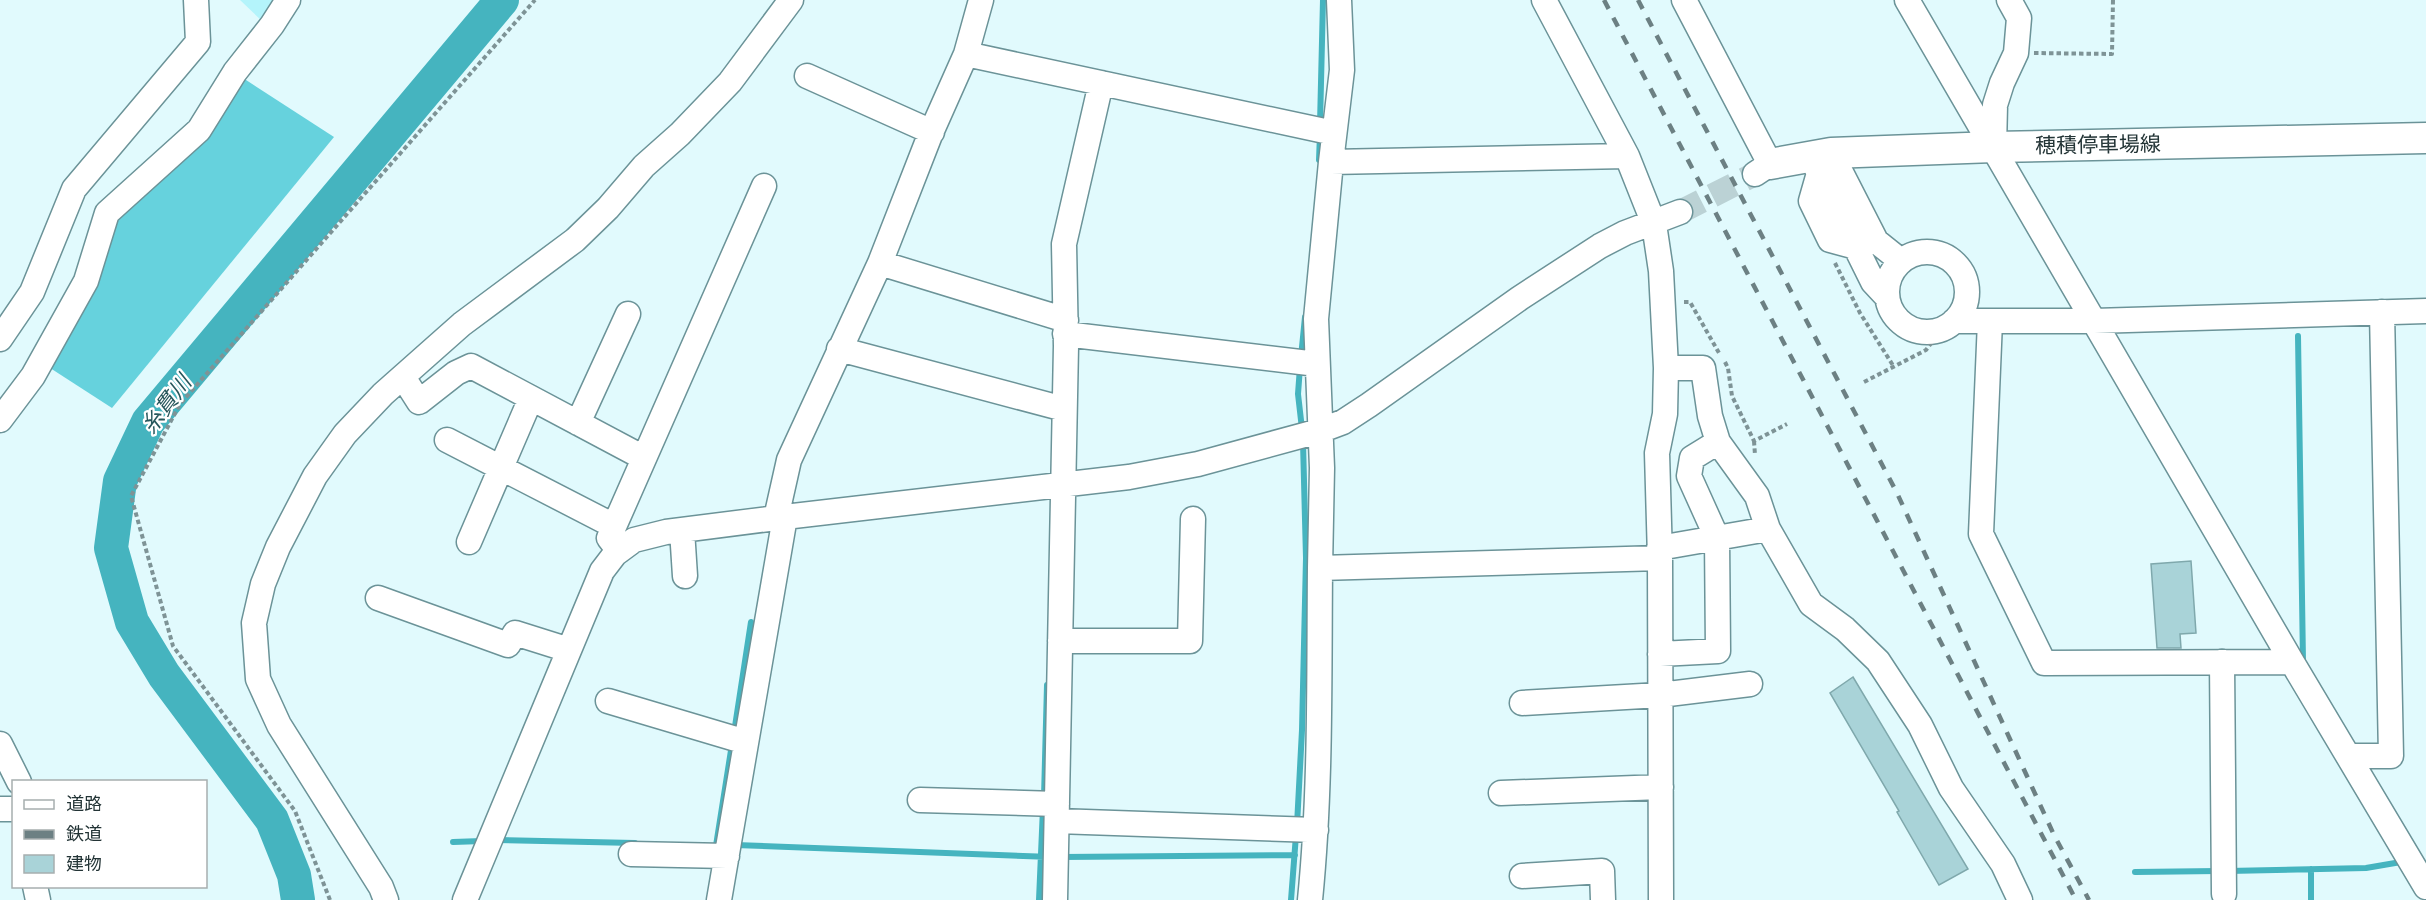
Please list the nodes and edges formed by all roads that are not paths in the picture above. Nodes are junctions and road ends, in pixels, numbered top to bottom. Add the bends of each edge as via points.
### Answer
1 (196, 0) edge
2 (288, 0) edge
3 (791, 0) edge
4 (981, 0) edge
5 (1339, 0) edge
6 (1544, 0) edge
7 (1684, 0) edge
8 (1907, 0) edge
9 (2009, 0) edge
10 (966, 54) junction
11 (807, 76) dead end
12 (1101, 83) junction
13 (932, 132) junction
14 (1334, 132) junction
15 (2426, 138) edge
16 (1994, 147) junction
17 (1628, 156) junction
18 (1820, 161) junction
19 (1331, 162) junction
20 (1763, 169) joint
21 (764, 186) dead end
22 (1680, 212) tunnel mouth
23 (1654, 224) junction
24 (1901, 261) junction
25 (880, 263) junction
26 (1887, 297) junction
27 (2426, 311) edge
28 (2382, 312) junction
29 (628, 314) dead end
30 (1990, 321) junction
31 (2094, 321) junction
32 (1948, 325) junction
33 (1065, 327) junction
34 (0, 339) edge
35 (839, 349) junction
36 (1317, 364) junction
37 (1666, 368) junction
38 (403, 377) junction
39 (531, 398) junction
40 (1065, 409) junction
41 (0, 420) edge
42 (578, 423) junction
43 (1319, 430) junction
44 (447, 440) dead end
45 (1719, 442) junction
46 (644, 458) junction
47 (501, 468) junction
48 (1063, 484) junction
49 (780, 517) junction
50 (1194, 519) dead end
51 (614, 526) junction
52 (1768, 529) junction
53 (682, 530) junction
54 (1717, 538) junction
55 (469, 542) dead end
56 (619, 551) junction
57 (1659, 553) junction
58 (1320, 568) junction
59 (686, 576) dead end
60 (378, 598) dead end
61 (1060, 640) junction
62 (569, 650) junction
63 (1660, 654) junction
64 (2222, 662) junction
65 (2292, 662) junction
66 (1750, 684) dead end
67 (1660, 695) junction
68 (608, 701) dead end
69 (1522, 703) dead end
70 (746, 742) junction
71 (0, 744) edge
72 (2348, 756) junction
73 (18, 780) edge
74 (1661, 787) junction
75 (1501, 793) dead end
76 (920, 800) dead end
77 (1057, 812) junction
78 (1316, 830) junction
79 (631, 854) dead end
80 (727, 856) junction
81 (2418, 861) edge
82 (1522, 876) dead end
83 (2426, 887) edge
84 (2224, 894) dead end
85 (387, 900) edge
86 (465, 900) edge
87 (719, 900) edge
88 (1055, 900) edge
89 (1310, 900) edge
90 (1603, 900) edge
91 (1661, 900) edge
92 (2020, 900) edge

1 - 34 street via 198,42 74,189 32,292
2 - 41 street via 235,72 199,130 107,213 76,301 33,376
3 - 38 street via 729,82 644,166 608,208 575,240 462,324
4 - 10 street
5 - 14 street via 1342,70
6 - 17 street
7 - 20 street
8 - 16 street
9 - 16 street via 2019,18 2016,52 1995,105
10 - 12 street
10 - 13 street
11 - 13 street
12 - 14 street
12 - 33 street via 1065,244
13 - 25 street
14 - 19 street
15 - 16 main road, 穂積停車場線
16 - 18 main road, 穂積停車場線
16 - 31 street
17 - 19 street
17 - 23 street
18 - 20 main road, 穂積停車場線
18 - 24 street via 1876,241
18 - 26 street via 1873,282
19 - 36 street via 1318,295
21 - 46 street
22 - 23 street
23 - 37 street via 1661,271
23 - 43 street via 1600,246 1369,405 1343,422
24 - 26 street via 1890,277
24 - 32 street via 1925,252 1938,253 1959,267 1967,291 1965,304 1960,316
25 - 33 street
25 - 35 street
26 - 32 street via 1891,310 1910,329 1924,332
27 - 28 street
28 - 31 street
28 - 72 street via 2391,756
29 - 42 street
30 - 31 street
30 - 32 street
30 - 64 street via 1981,534 2044,663
31 - 65 street
33 - 36 street
33 - 40 street
35 - 40 street
35 - 49 street via 789,460
36 - 43 street
37 - 45 street via 1703,368 1710,416
37 - 57 street via 1665,414 1657,453
38 - 39 street via 419,402 471,366
38 - 85 street via 345,434 315,476 278,547 263,584 254,622 258,679 279,725
39 - 42 street
39 - 47 street
40 - 48 street
42 - 46 street
43 - 48 street via 1198,464
43 - 58 street
44 - 47 street
45 - 52 street via 1757,496
45 - 54 street via 1692,458 1689,476
46 - 51 street
47 - 51 street
47 - 55 street
48 - 49 street
48 - 61 street
49 - 53 street
49 - 70 street
50 - 61 street via 1190,641
51 - 56 street via 609,538
52 - 54 street
52 - 92 street via 1810,603 1878,661 1920,725 1951,788 2003,864
53 - 56 street via 634,540
53 - 59 street
54 - 57 street
54 - 63 street via 1718,651
56 - 62 street via 602,571
57 - 58 street
57 - 63 street
58 - 78 street
60 - 62 street via 508,645 515,633
61 - 77 street
62 - 86 street
63 - 67 street
64 - 65 street
64 - 84 street
65 - 72 street
66 - 67 street
67 - 69 street
67 - 74 street
68 - 70 street
70 - 80 street
71 - 73 street
72 - 81 street
74 - 75 street
74 - 91 street
76 - 77 street
77 - 78 street
77 - 88 street
78 - 89 street
79 - 80 street
80 - 87 street
81 - 83 street
82 - 90 street via 1602,871

